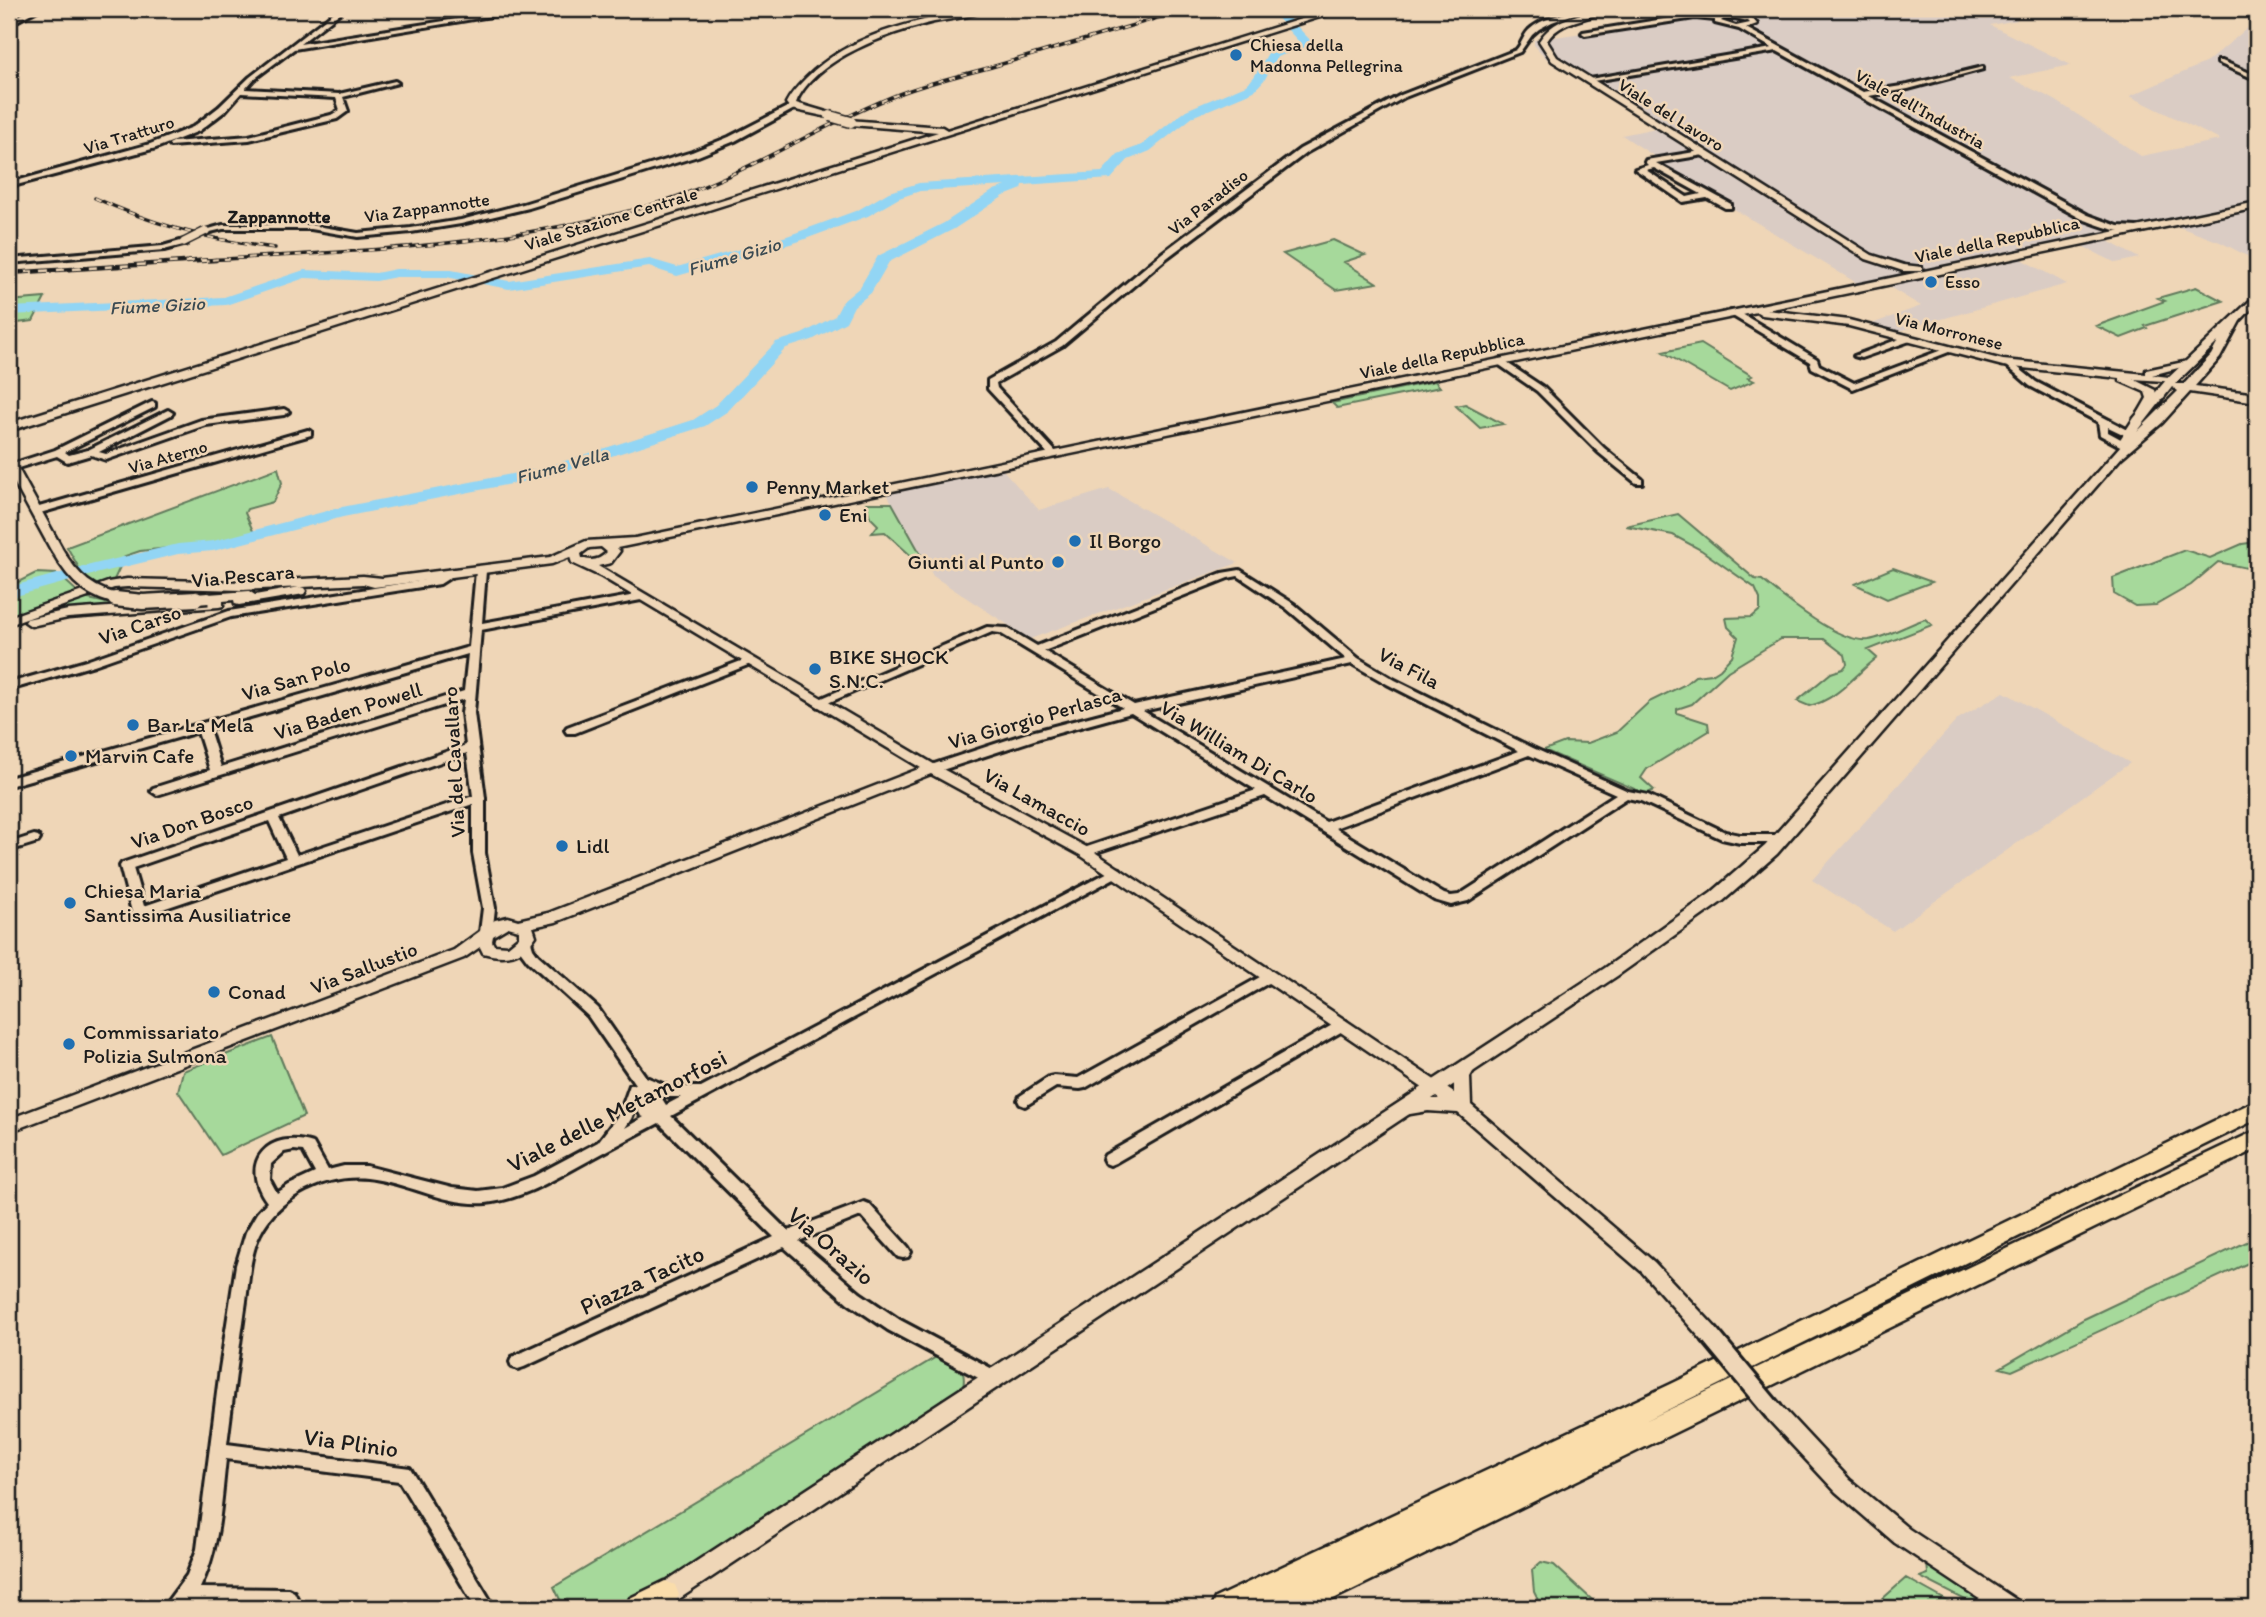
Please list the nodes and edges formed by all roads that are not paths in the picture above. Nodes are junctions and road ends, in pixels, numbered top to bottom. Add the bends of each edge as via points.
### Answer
1 (36, 9) edge
2 (342, 9) edge
3 (530, 9) edge
4 (983, 9) edge
5 (1341, 9) edge
6 (1585, 9) edge
7 (1605, 9) edge
8 (1759, 9) edge
9 (1735, 16) junction
10 (1719, 18) junction
11 (9, 23) edge
12 (1539, 27) junction
13 (1741, 28) junction
14 (1550, 30) junction
15 (1585, 33) dead end
16 (289, 48) junction
17 (1776, 49) junction
18 (2220, 62) dead end
19 (1981, 68) dead end
20 (2257, 78) edge
21 (1587, 80) junction
22 (395, 83) dead end
23 (239, 91) junction
24 (1860, 95) junction
25 (339, 96) junction
26 (794, 107) junction
27 (951, 130) junction
28 (178, 140) junction
29 (1702, 153) junction
30 (1655, 166) junction
31 (9, 185) edge
32 (1710, 195) junction
33 (2257, 205) edge
34 (1728, 206) dead end
35 (2085, 217) junction
36 (2094, 226) junction
37 (2111, 230) junction
38 (2096, 237) junction
39 (1869, 257) junction
40 (9, 261) edge
41 (1892, 265) junction
42 (1877, 266) junction
43 (1948, 268) junction
44 (1903, 278) junction
45 (1857, 287) junction
46 (2257, 297) edge
47 (1799, 299) junction
48 (1771, 305) junction
49 (1746, 311) junction
50 (1734, 313) junction
51 (1794, 313) junction
52 (2235, 321) junction
53 (1907, 339) junction
54 (1950, 350) junction
55 (1858, 356) dead end
56 (1501, 362) junction
57 (2189, 362) junction
58 (2010, 364) junction
59 (2205, 367) junction
60 (1881, 375) joint
61 (2116, 375) junction
62 (2171, 382) junction
63 (2187, 385) junction
64 (2221, 387) junction
65 (2237, 396) junction
66 (2257, 397) edge
67 (152, 405) dead end
68 (2168, 408) junction
69 (284, 412) dead end
70 (2143, 415) junction
71 (10, 427) edge
72 (186, 428) junction
73 (308, 433) dead end
74 (2124, 445) junction
75 (58, 452) junction
76 (91, 452) junction
77 (1053, 454) junction
78 (10, 465) edge
79 (1640, 481) dead end
80 (36, 511) junction
81 (609, 558) junction
82 (580, 559) junction
83 (481, 571) junction
84 (449, 575) junction
85 (382, 582) junction
86 (300, 591) junction
87 (641, 597) junction
88 (9, 621) edge
89 (9, 627) edge
90 (475, 628) junction
91 (473, 649) junction
92 (1036, 650) junction
93 (1354, 660) junction
94 (749, 661) junction
95 (9, 687) edge
96 (470, 693) junction
97 (820, 703) junction
98 (1133, 710) junction
99 (202, 726) junction
100 (571, 730) dead end
101 (473, 747) junction
102 (1529, 751) junction
103 (932, 769) junction
104 (217, 772) junction
105 (9, 782) edge
106 (157, 790) dead end
107 (1267, 791) junction
108 (1625, 794) junction
109 (479, 797) junction
110 (272, 816) junction
111 (1325, 827) junction
112 (34, 839) dead end
113 (1780, 839) junction
114 (9, 847) edge
115 (1084, 852) junction
116 (293, 860) junction
117 (1116, 872) junction
118 (489, 908) junction
119 (521, 931) junction
120 (486, 934) junction
121 (500, 951) junction
122 (459, 954) junction
123 (533, 958) junction
124 (1269, 976) junction
125 (1341, 1025) junction
126 (1469, 1065) junction
127 (635, 1079) junction
128 (1434, 1088) junction
129 (708, 1091) junction
130 (1025, 1100) dead end
131 (1463, 1108) junction
132 (2257, 1109) edge
133 (1400, 1110) junction
134 (661, 1116) junction
135 (9, 1126) edge
136 (2257, 1139) edge
137 (589, 1154) junction
138 (1110, 1160) dead end
139 (323, 1175) junction
140 (275, 1202) junction
141 (786, 1239) junction
142 (903, 1252) dead end
143 (518, 1362) dead end
144 (995, 1378) junction
145 (218, 1450) junction
146 (186, 1604) edge
147 (650, 1604) edge
148 (293, 1608) edge
149 (486, 1608) edge
150 (1225, 1608) edge
151 (1285, 1608) edge
152 (2011, 1608) edge

1 - 11 street
2 - 16 street, Via Tratturo
3 - 16 street
4 - 26 main road via 900,29 840,55 794,96
5 - 27 main road, Viale Stazione Centrale
6 - 12 street, Via Paradiso
7 - 14 street
8 - 9 street
9 - 10 street
9 - 13 street via 1754,22
10 - 13 street via 1721,24
10 - 15 street via 1695,16
12 - 14 street
12 - 77 street, Via Paradiso via 1518,51 1403,96 1303,151 1165,255 1059,344 991,382
13 - 17 street, Viale dell'Industria
14 - 21 street, Viale del Lavoro via 1543,41 1548,53
16 - 23 street, Via Tratturo
17 - 21 street
17 - 24 street, Viale dell'Industria
18 - 20 street
19 - 24 street
21 - 29 street, Viale del Lavoro
22 - 25 street
23 - 25 street
23 - 28 street, Via Tratturo via 210,120
24 - 35 street, Viale dell'Industria
25 - 28 street, Via Tratturo via 344,111 334,117 249,138
26 - 27 main road, bridge via 850,122
26 - 40 street, Via Zappannotte, bridge via 695,154 475,219 358,234 311,227 217,227 164,248
27 - 71 main road, Viale Stazione Centrale
28 - 31 street, Via Tratturo
29 - 30 street via 1649,162
29 - 39 street, Viale del Lavoro
30 - 32 street
30 - 32 street via 1639,169 1686,200
32 - 34 street
33 - 37 street, Viale della Repubblica
35 - 36 street, Viale dell'Industria
35 - 37 street, Viale dell'Industria
36 - 37 street, Viale dell'Industria
36 - 38 street via 2099,233
37 - 38 street, Viale della Repubblica
38 - 43 street, Viale della Repubblica
39 - 41 street
39 - 42 street
41 - 43 street
41 - 44 street
42 - 44 street
42 - 45 street via 1879,274 1874,280
43 - 44 street, Viale della Repubblica
44 - 45 street, Viale della Repubblica
45 - 47 street, Viale della Repubblica
46 - 52 main road
47 - 48 street, Viale della Repubblica
47 - 51 street
48 - 49 street, Viale della Repubblica
48 - 51 street, Via Morronese
49 - 50 street, Viale della Repubblica
49 - 51 street, Via Morronese
50 - 56 street, Viale della Repubblica
50 - 60 street via 1853,386
51 - 53 street, Via Morronese
52 - 57 main road
52 - 59 main road
53 - 54 street, Via Morronese
53 - 55 street
54 - 58 street, Via Morronese
54 - 60 street
56 - 77 street, Viale della Repubblica
56 - 79 street via 1540,390
57 - 61 street, Via Morronese
57 - 62 main road
58 - 61 street, Via Morronese
58 - 74 street via 2033,384 2103,421 2103,433
59 - 63 main road
59 - 64 main road via 2208,377
61 - 62 street, Via Morronese
61 - 70 street, Via Morronese via 2150,390 2152,398
62 - 63 main road
62 - 70 main road
63 - 64 main road
63 - 65 main road
63 - 68 main road
64 - 66 main road
65 - 66 main road
65 - 68 main road via 2199,396
67 - 75 street
68 - 74 main road
69 - 72 street via 213,420
70 - 74 main road
72 - 76 street via 106,457
72 - 76 street via 165,412
73 - 80 street, Via Aterno
74 - 113 main road
75 - 76 street via 67,458
75 - 78 street
77 - 81 street, Viale della Repubblica via 635,542
78 - 80 street, Via Pescara
80 - 86 street, Via Pescara, bridge via 79,582 97,594 137,601
81 - 82 street, Via Lamaccio
81 - 82 street via 592,544
81 - 87 street, Via Lamaccio
82 - 83 street, Via Pescara
83 - 84 street, Via Pescara
83 - 90 street, Via del Cavallaro
84 - 85 street, Via Pescara
84 - 95 street, Via Carso via 229,614
85 - 86 street, Via Pescara
85 - 88 street via 211,587 127,583
86 - 89 street via 216,604 68,614
87 - 90 street
87 - 94 street, Via Lamaccio
90 - 91 street, Via del Cavallaro
91 - 96 street, Via del Cavallaro
91 - 99 street, Via San Polo
92 - 93 street, Via Fila via 1240,573
92 - 97 street, Via William Di Carlo via 1003,630 991,629
92 - 98 street, Via William Di Carlo
93 - 98 street, Via Giorgio Perlasca
93 - 102 street, Via Fila
94 - 97 street, Via Lamaccio
94 - 100 street
96 - 101 street, Via del Cavallaro
96 - 104 street, Via Baden Powell
97 - 103 street, Via Lamaccio
98 - 103 street, Via Giorgio Perlasca
98 - 107 street, Via William Di Carlo
99 - 104 street
99 - 105 street, Via San Polo
101 - 109 street, Via del Cavallaro
101 - 110 street, Via Don Bosco
102 - 108 street, Via Fila
102 - 111 street
103 - 115 street, Via Lamaccio
103 - 119 street
104 - 106 street, Via Baden Powell
107 - 111 street, Via William Di Carlo
107 - 115 street
108 - 111 street, Via William Di Carlo via 1463,898 1451,901
108 - 113 street, Via Fila via 1643,797 1722,835
109 - 116 street, Via Don Bosco
109 - 118 street, Via del Cavallaro via 479,853
110 - 116 street, Via Don Bosco
110 - 116 street, Via Don Bosco via 126,866 139,912
112 - 114 street
113 - 126 main road via 1717,898
115 - 117 street, Via Lamaccio
117 - 124 street, Via Lamaccio
117 - 129 street, Viale delle Metamorfosi
118 - 119 street
118 - 120 street, Via del Cavallaro
119 - 120 street, Via Sallustio via 496,925
119 - 121 street
119 - 123 street, Via Orazio
120 - 121 street via 485,945
120 - 122 street, Via Sallustio
121 - 122 street, Via Sallustio
121 - 123 street, Via Orazio
122 - 135 street, Via Sallustio
123 - 127 street, Via Orazio via 593,1012
124 - 125 street, Via Lamaccio
124 - 130 street via 1080,1084 1054,1082
125 - 128 street, Via Lamaccio
125 - 138 street
126 - 128 main road
126 - 131 street via 1462,1077
127 - 129 street via 669,1092
127 - 134 street, Via Orazio via 640,1106
127 - 137 street via 626,1115
128 - 131 street, Via Lamaccio
128 - 133 main road
129 - 134 street, Viale delle Metamorfosi
131 - 133 street via 1428,1105
131 - 152 street, Via Lamaccio, bridge via 1648,1267 1843,1486 1902,1536
132 - 150 highway
133 - 144 main road
134 - 137 street, Viale delle Metamorfosi
134 - 141 street, Via Orazio
136 - 151 highway
137 - 139 street, Viale delle Metamorfosi via 539,1181 480,1197 367,1171
139 - 140 street, Viale delle Metamorfosi
139 - 140 street via 308,1147 292,1144 279,1148 261,1170
140 - 145 street, Viale delle Metamorfosi via 259,1223 246,1254
141 - 142 street via 864,1208
141 - 143 street, Piazza Tacito
141 - 144 street, Via Orazio via 873,1311
144 - 147 main road
145 - 146 street, Viale delle Metamorfosi via 206,1550
145 - 149 street, Via Plinio via 404,1474
146 - 148 street via 288,1598

